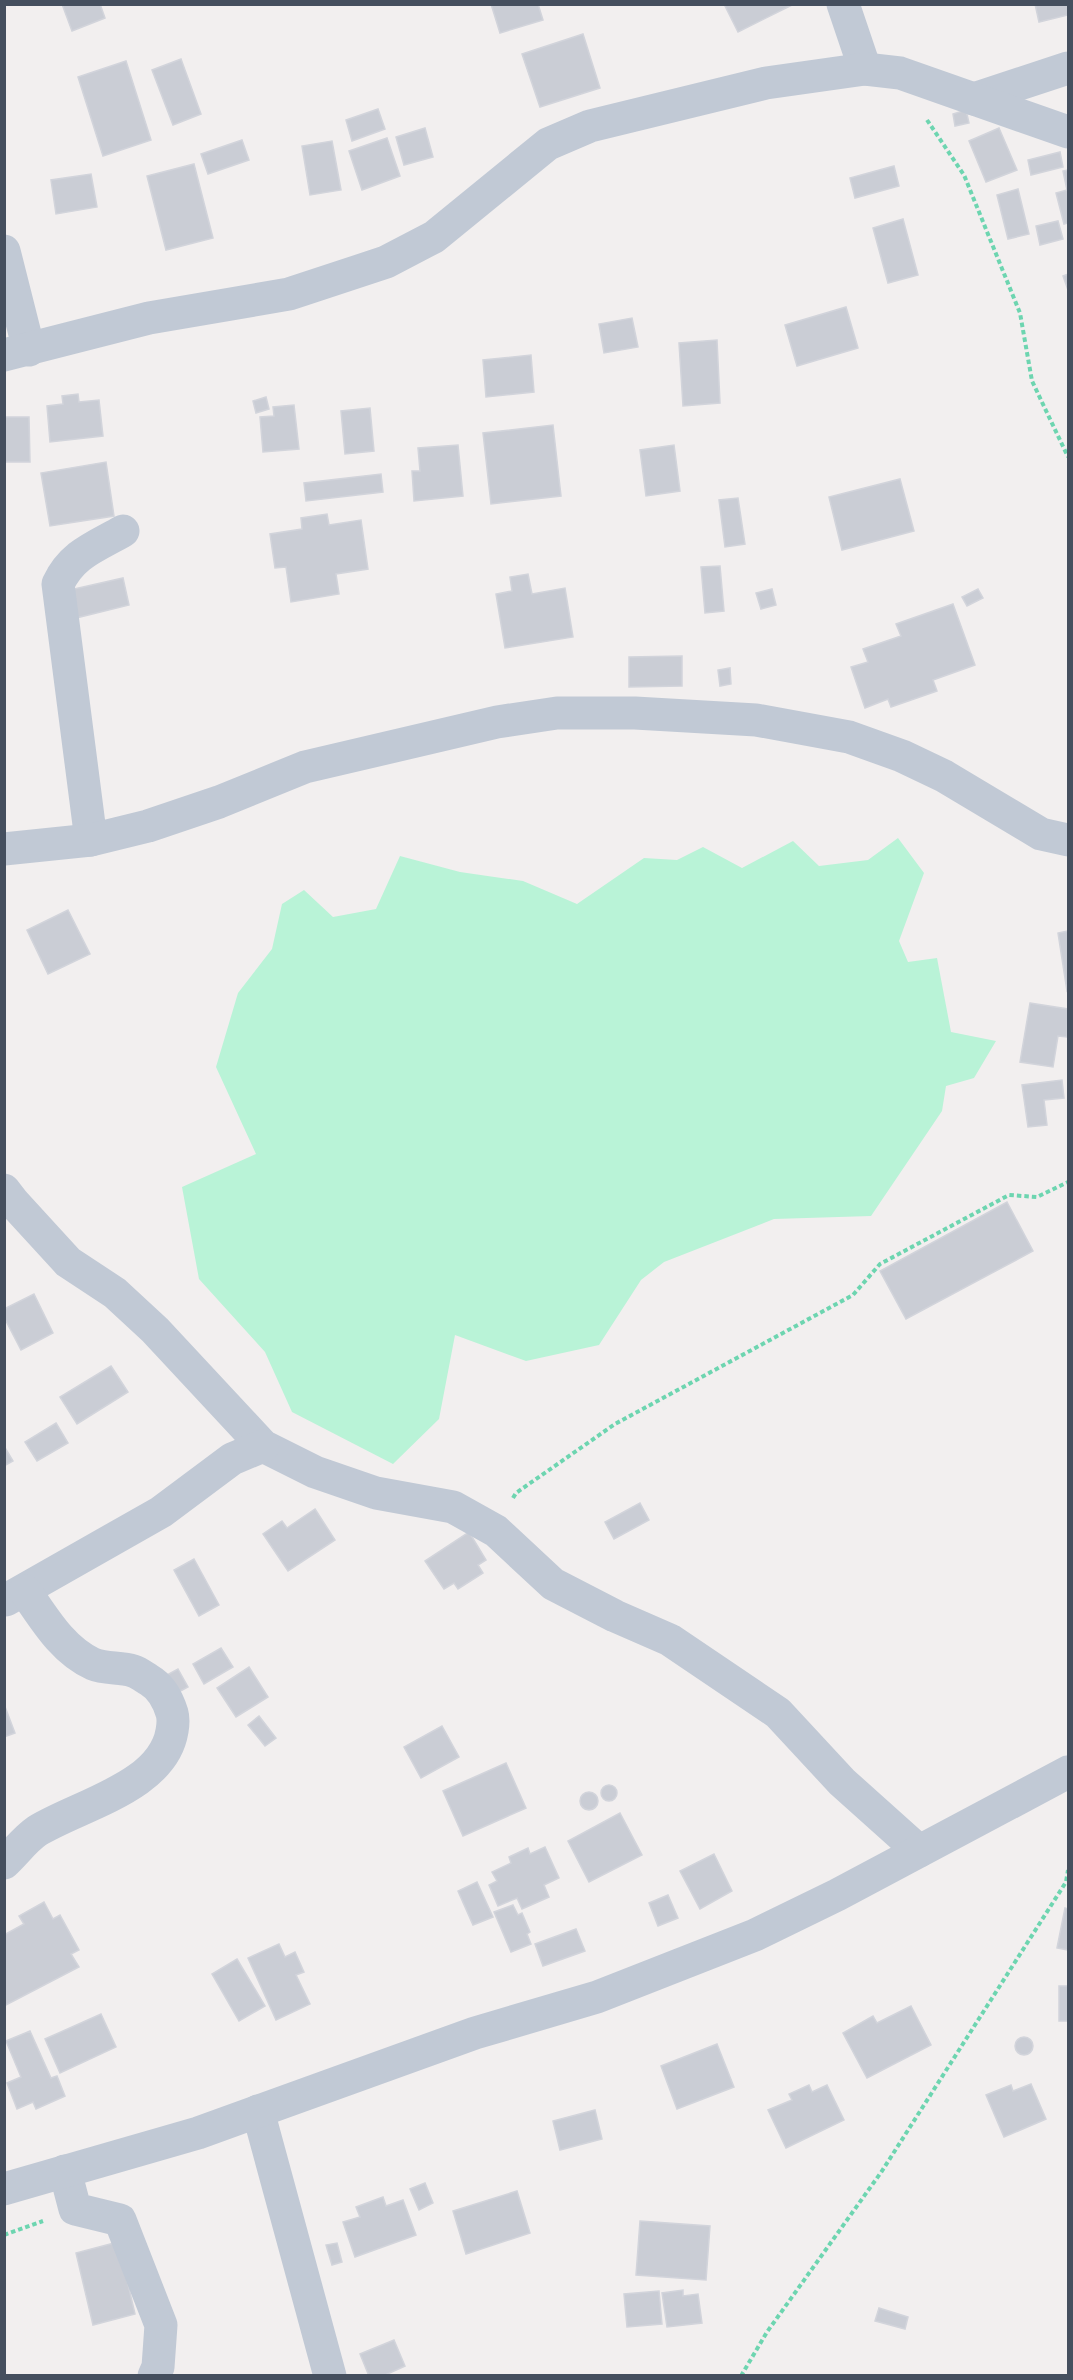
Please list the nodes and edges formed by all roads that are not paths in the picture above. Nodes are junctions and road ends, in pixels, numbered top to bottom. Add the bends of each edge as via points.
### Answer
1 (843, 4) edge
2 (1068, 68) edge
3 (865, 69) junction
4 (974, 99) junction
5 (1068, 132) edge
6 (4, 252) edge
7 (16, 353) edge
8 (123, 531) dead end
9 (91, 840) junction
10 (1068, 840) edge
11 (4, 849) edge
12 (4, 1190) edge
13 (263, 1446) junction
14 (15, 1596) edge
15 (1068, 1772) edge
16 (919, 1851) junction
17 (4, 1863) edge
18 (258, 2111) junction
19 (66, 2171) junction
20 (4, 2189) edge
21 (154, 2376) edge
22 (330, 2376) edge

1 - 3 street
2 - 4 street
3 - 4 street via 900,73
3 - 7 street via 766,83 590,126 549,144 435,237 386,262 289,294 149,318
4 - 5 street
6 - 7 street
8 - 9 street via 75,558 57,584
9 - 10 street via 219,802 305,767 415,740 557,713 635,713 756,720 849,736 944,776 1041,834
9 - 11 street
12 - 13 street via 68,1262 115,1293 155,1330
13 - 14 street via 232,1459 161,1512
13 - 16 street via 315,1472 376,1493 453,1507 496,1531 554,1584 670,1640 778,1713 842,1782
14 - 17 street via 48,1624 71,1651 94,1665 135,1671 156,1684 174,1719 163,1757 149,1772 39,1831 21,1843
15 - 16 street
16 - 18 street via 755,1935 597,1997 475,2033
18 - 19 street via 198,2133
18 - 22 street
19 - 20 street
19 - 21 street via 75,2209 120,2220 161,2325

